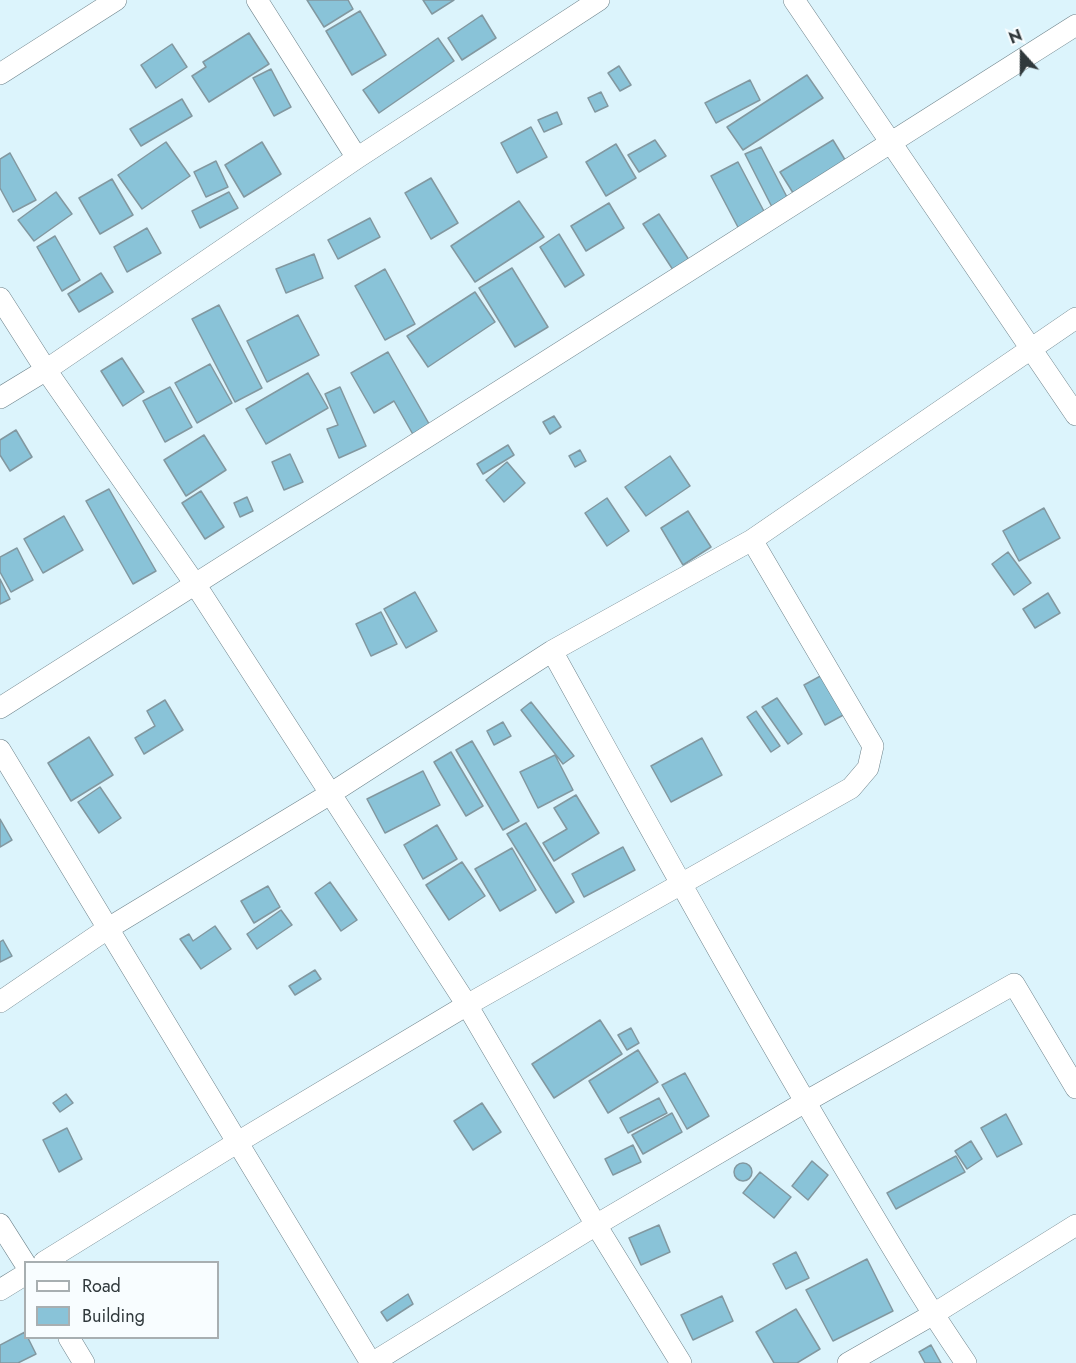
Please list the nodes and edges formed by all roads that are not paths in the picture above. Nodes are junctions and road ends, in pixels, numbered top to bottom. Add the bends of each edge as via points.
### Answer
1 (116, 0) edge
2 (257, 0) edge
3 (599, 0) edge
4 (794, 0) edge
5 (1076, 26) edge
6 (0, 74) edge
7 (891, 143) junction
8 (357, 158) junction
9 (0, 298) edge
10 (1076, 318) edge
11 (1030, 349) junction
12 (46, 370) junction
13 (0, 398) edge
14 (1076, 415) edge
15 (752, 540) junction
16 (195, 584) junction
17 (552, 651) junction
18 (0, 708) edge
19 (0, 750) edge
20 (330, 794) junction
21 (681, 883) junction
22 (107, 929) junction
23 (0, 1002) edge
24 (467, 1005) junction
25 (1076, 1088) edge
26 (805, 1102) junction
27 (238, 1142) junction
28 (0, 1224) edge
29 (596, 1225) junction
30 (1076, 1225) edge
31 (47, 1261) edge
32 (24, 1262) edge
33 (24, 1275) edge
34 (0, 1290) edge
35 (932, 1315) junction
36 (70, 1339) edge
37 (84, 1363) edge
38 (371, 1363) edge
39 (681, 1363) edge
40 (848, 1363) edge
41 (966, 1363) edge

1 - 6 street
2 - 8 street
3 - 8 street
4 - 7 street
5 - 7 street
7 - 11 street
7 - 16 street
8 - 12 street
9 - 12 street
10 - 11 street
11 - 14 street
11 - 15 street
12 - 13 street
12 - 16 street
15 - 17 street
15 - 21 street via 873,746 868,768 850,788
16 - 18 street
16 - 20 street
17 - 20 street
17 - 21 street
19 - 22 street
20 - 22 street
20 - 24 street
21 - 24 street
21 - 26 street
22 - 23 street
22 - 27 street
24 - 27 street
24 - 29 street
25 - 26 street via 1014,984
26 - 29 street
26 - 35 street
27 - 31 street
27 - 38 street
28 - 32 street
29 - 38 street
29 - 39 street
30 - 35 street
33 - 34 street
35 - 40 street
35 - 41 street
36 - 37 street

